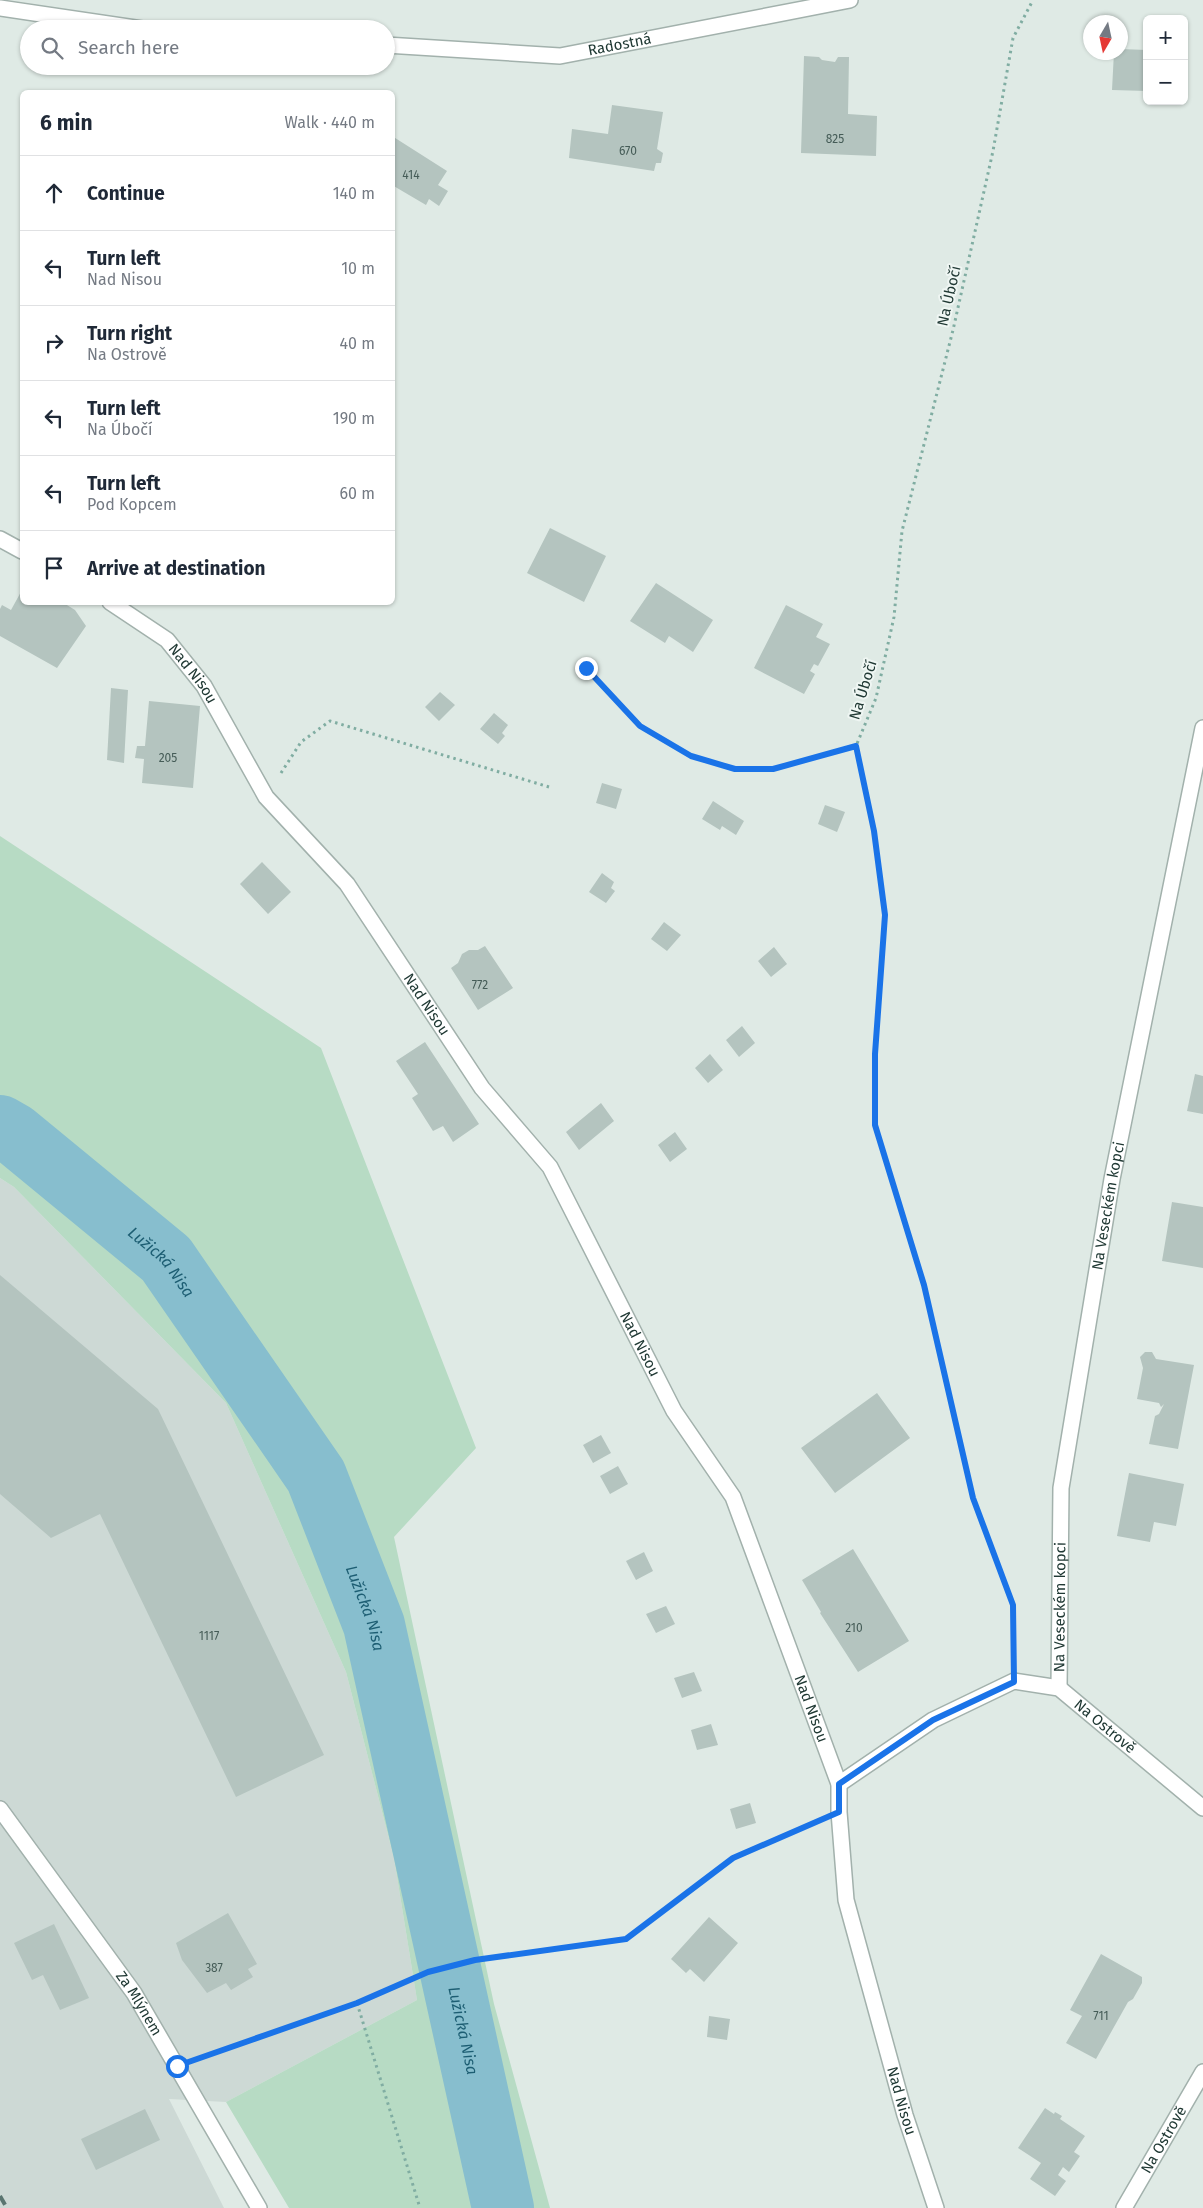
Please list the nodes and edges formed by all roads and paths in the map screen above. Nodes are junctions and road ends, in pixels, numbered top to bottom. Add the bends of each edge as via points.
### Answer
1 (850, 0) edge
2 (1033, 0) edge
3 (0, 8) edge
4 (81, 20) edge
5 (395, 46) edge
6 (0, 539) edge
7 (20, 550) edge
8 (115, 605) edge
9 (586, 668) dead end
10 (1203, 728) edge
11 (856, 746) junction
12 (548, 787) dead end
13 (266, 797) junction
14 (1014, 1682) junction
15 (1059, 1688) junction
16 (839, 1784) junction
17 (1203, 1808) edge
18 (0, 1809) edge
19 (839, 1812) junction
20 (357, 2003) junction
21 (177, 2066) junction
22 (1203, 2072) edge
23 (259, 2208) edge
24 (420, 2208) edge
25 (936, 2208) edge
26 (1124, 2208) edge

1 - 5 street, Radostná via 560,56
2 - 11 path, Na Úbočí via 1013,38 993,151 902,531 894,617 876,698
3 - 4 street
6 - 7 street
8 - 13 street, Nad Nisou via 168,640 204,686
9 - 11 path via 640,726 691,756 735,769 773,769
10 - 15 street, Na Veseckém kopci via 1112,1179 1061,1488
11 - 14 path via 874,831 885,915 875,1054 875,1125 924,1285 973,1498 1013,1605
12 - 13 path via 330,721 302,742
13 - 16 street, Nad Nisou via 347,884 482,1088 550,1167 674,1411 733,1497
14 - 15 street, Na Ostrově
14 - 16 street via 933,1720
15 - 17 street, Na Ostrově
16 - 19 street, Nad Nisou
18 - 21 street, Za Mlýnem via 134,1993
19 - 20 path via 733,1858 626,1939 475,1960 428,1972
19 - 25 street, Nad Nisou via 846,1900 905,2116
20 - 21 path
20 - 24 path
21 - 23 street, Za Mlýnem
22 - 26 street, Na Ostrově

